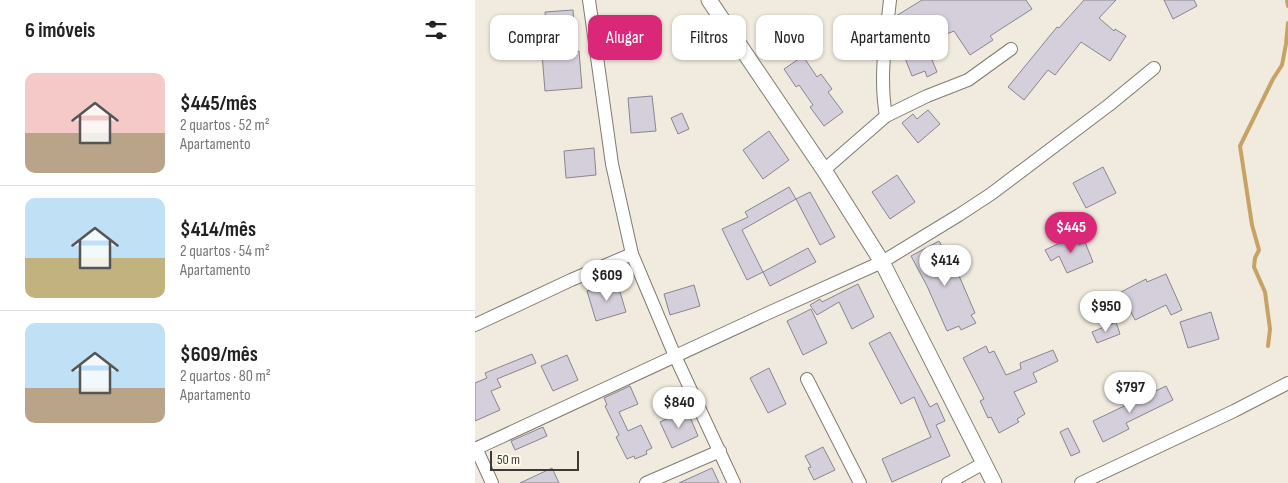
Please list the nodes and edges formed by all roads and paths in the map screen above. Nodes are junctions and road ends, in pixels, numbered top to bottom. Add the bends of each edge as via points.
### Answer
1 (589, 0) edge
2 (709, 0) edge
3 (890, 0) edge
4 (1011, 49) dead end
5 (1154, 68) dead end
6 (886, 116) junction
7 (824, 170) junction
8 (632, 254) junction
9 (882, 262) junction
10 (475, 325) edge
11 (675, 356) junction
12 (807, 379) dead end
13 (1288, 382) edge
14 (476, 448) edge
15 (721, 451) junction
16 (984, 463) junction
17 (492, 483) edge
18 (645, 483) edge
19 (734, 483) edge
20 (860, 483) edge
21 (948, 483) edge
22 (994, 483) edge
23 (1081, 483) edge

1 - 8 street via 612,164
2 - 7 street
3 - 6 street via 884,54
4 - 6 street via 968,80
5 - 9 street via 991,194
6 - 7 street
7 - 9 street
8 - 10 street
8 - 11 street
9 - 11 street
9 - 16 street
11 - 14 street
11 - 15 street
12 - 20 street
13 - 23 street
14 - 17 street
15 - 18 street
15 - 19 street
16 - 21 street
16 - 22 street

